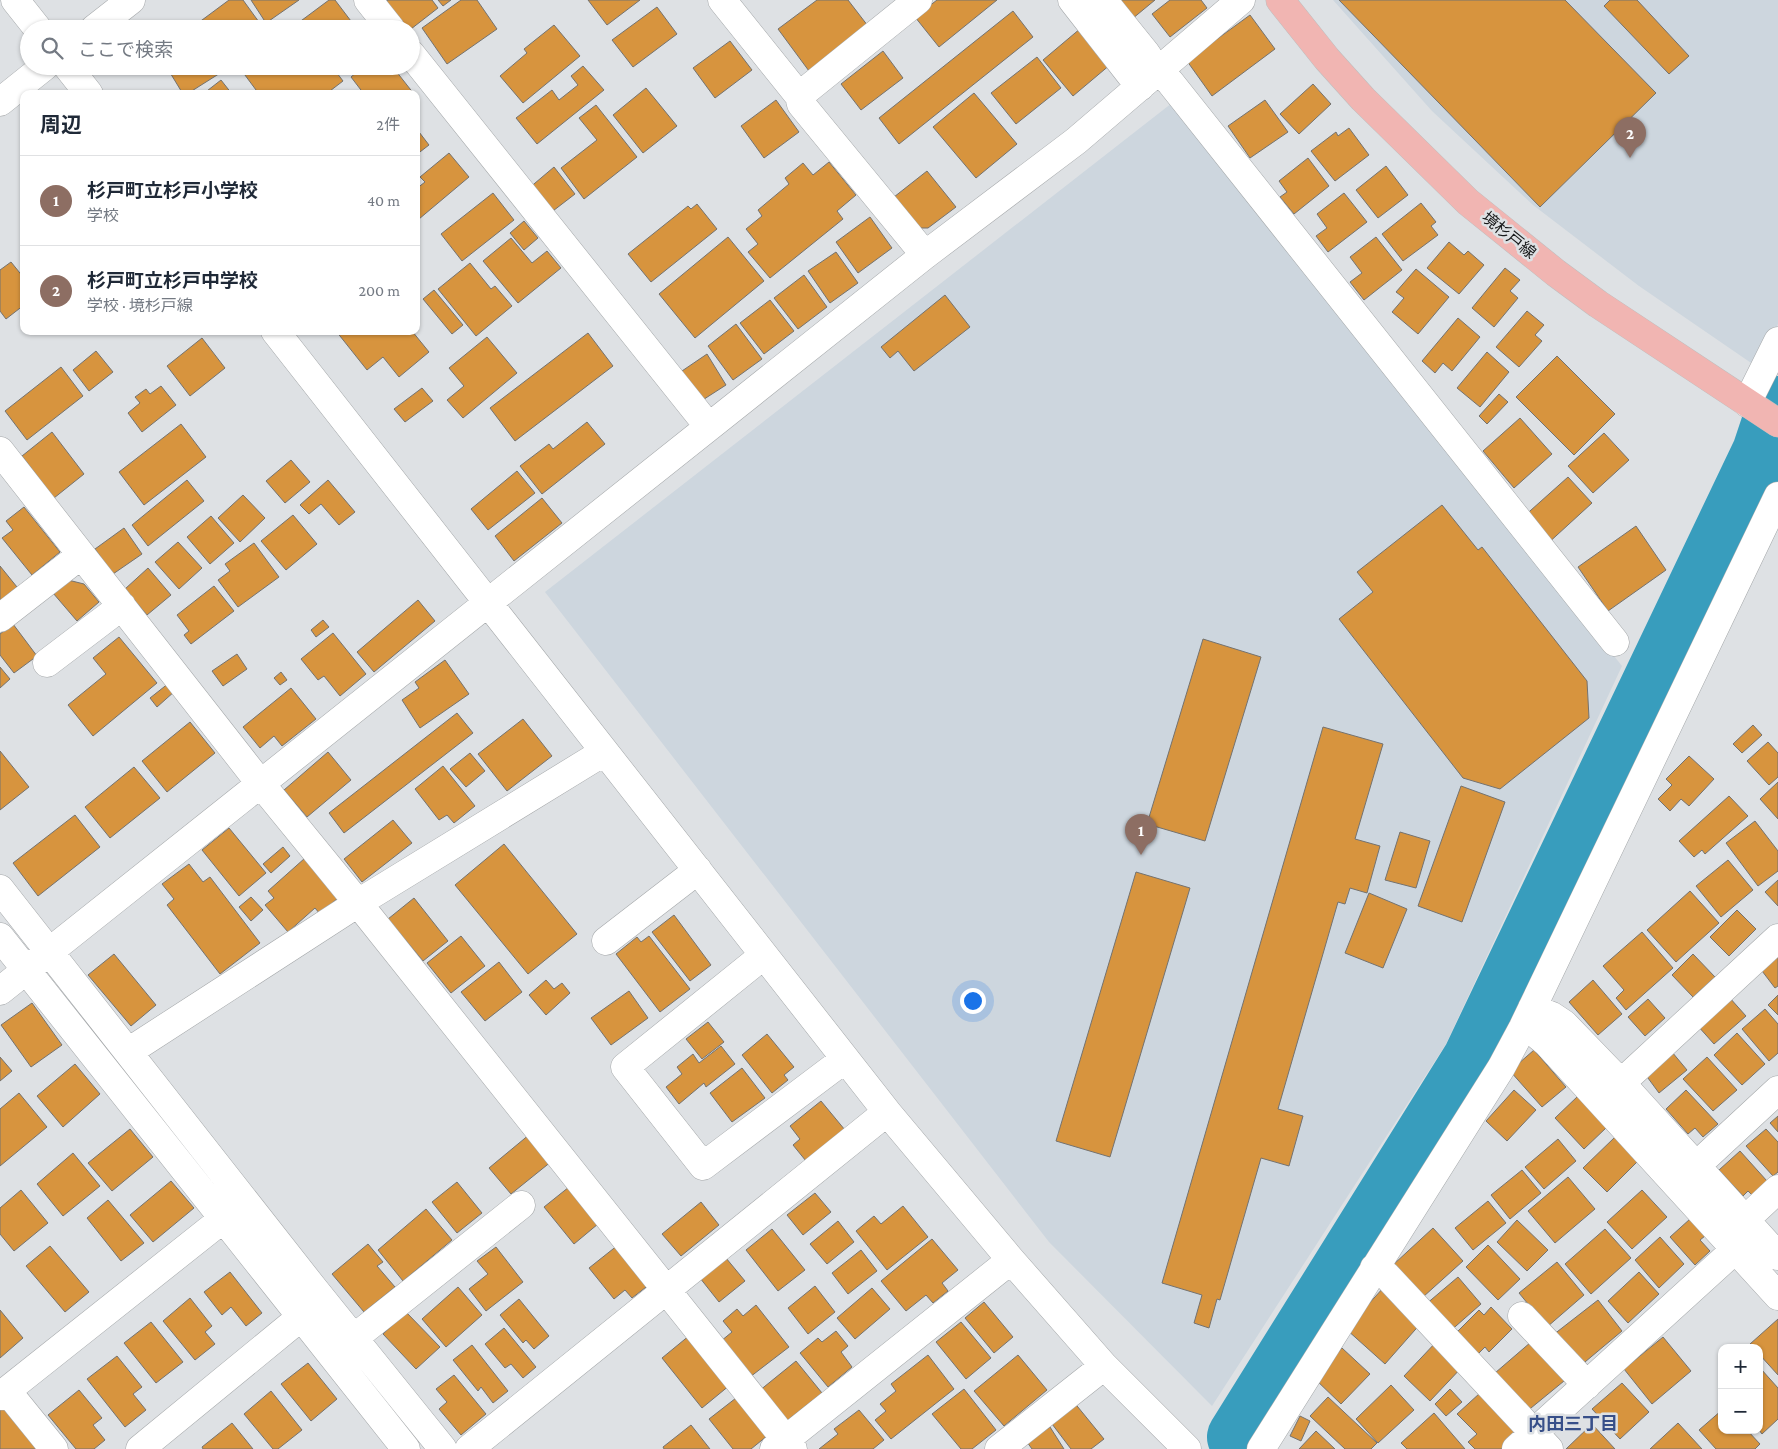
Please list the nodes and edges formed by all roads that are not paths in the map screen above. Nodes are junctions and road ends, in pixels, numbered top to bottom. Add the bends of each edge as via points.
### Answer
1 (15, 0) edge
2 (131, 0) edge
3 (368, 0) edge
4 (722, 0) edge
5 (918, 0) edge
6 (1072, 0) edge
7 (1103, 0) edge
8 (1241, 0) edge
9 (1280, 0) edge
10 (31, 20) edge
11 (105, 20) edge
12 (384, 20) edge
13 (420, 65) edge
14 (34, 75) edge
15 (74, 75) edge
16 (1149, 79) junction
17 (86, 90) edge
18 (799, 96) junction
19 (0, 102) edge
20 (925, 255) junction
21 (278, 335) edge
22 (1778, 341) edge
23 (1762, 413) edge
24 (709, 427) junction
25 (5, 466) edge
26 (1778, 496) edge
27 (81, 555) junction
28 (487, 603) junction
29 (122, 606) junction
30 (0, 618) edge
31 (1615, 642) dead end
32 (47, 663) dead end
33 (604, 752) junction
34 (260, 783) junction
35 (698, 870) junction
36 (0, 889) edge
37 (358, 903) junction
38 (0, 937) edge
39 (1778, 938) edge
40 (606, 942) dead end
41 (50, 952) junction
42 (764, 955) junction
43 (26, 970) junction
44 (0, 991) edge
45 (1527, 1017) junction
46 (128, 1052) junction
47 (845, 1059) junction
48 (1621, 1083) junction
49 (1778, 1090) edge
50 (887, 1112) junction
51 (1689, 1158) junction
52 (1662, 1168) junction
53 (1778, 1189) edge
54 (521, 1205) dead end
55 (224, 1219) junction
56 (1745, 1233) junction
57 (1778, 1256) edge
58 (1011, 1260) junction
59 (1374, 1268) junction
60 (667, 1290) junction
61 (1778, 1296) edge
62 (1522, 1316) dead end
63 (301, 1317) junction
64 (354, 1338) junction
65 (1104, 1366) junction
66 (1587, 1385) junction
67 (4, 1394) edge
68 (157, 1444) edge
69 (1533, 1444) edge
70 (784, 1446) edge
71 (54, 1449) edge
72 (406, 1449) edge
73 (443, 1449) edge
74 (469, 1449) edge
75 (1000, 1449) edge
76 (1186, 1449) edge
77 (1261, 1449) edge

1 - 10 street
2 - 11 street
3 - 12 street
4 - 18 street
5 - 18 street
6 - 16 street
7 - 16 street via 1145,52
8 - 16 street
9 - 23 main road, 境杉戸線 via 1363,99 1468,202 1598,304
13 - 24 street
14 - 19 street
15 - 17 street
16 - 20 street via 1076,141
16 - 31 street via 1170,82
18 - 20 street via 801,104
20 - 24 street
21 - 28 street
22 - 23 street
24 - 28 street
25 - 27 street
26 - 45 street
27 - 29 street
27 - 30 street
28 - 33 street
28 - 34 street
29 - 32 street
29 - 34 street
33 - 35 street
33 - 37 street
34 - 37 street
34 - 41 street
35 - 40 street
35 - 42 street
36 - 41 street
37 - 46 street
37 - 60 street
38 - 43 street
39 - 48 street
41 - 43 street
41 - 46 street
42 - 47 street
42 - 47 street via 625,1067 704,1166
43 - 44 street
43 - 55 street
45 - 48 street via 1552,1016 1564,1024
45 - 52 street via 1536,1033
45 - 59 street via 1501,1068
46 - 64 street
47 - 50 street
48 - 51 street
49 - 51 street
50 - 58 street
50 - 60 street
51 - 52 street
51 - 56 street
52 - 56 street
53 - 56 street
54 - 64 street
55 - 63 street
55 - 67 street
56 - 57 street
56 - 61 street
56 - 66 street
58 - 65 street
58 - 70 street
59 - 69 street via 1386,1275
59 - 77 street
60 - 70 street
60 - 74 street
62 - 66 street
63 - 68 street
63 - 72 street
64 - 73 street
65 - 75 street
65 - 76 street
66 - 69 street
67 - 71 street

